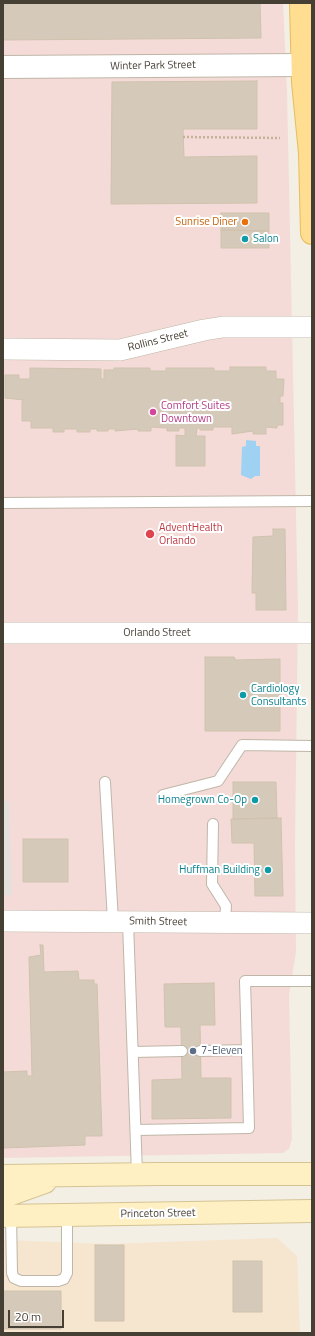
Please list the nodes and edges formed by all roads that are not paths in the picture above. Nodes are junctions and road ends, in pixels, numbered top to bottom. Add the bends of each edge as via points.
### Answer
1 (301, 3) edge
2 (307, 65) edge
3 (3, 67) edge
4 (312, 233) edge
5 (312, 327) edge
6 (3, 349) edge
7 (312, 501) edge
8 (3, 503) edge
9 (3, 633) edge
10 (312, 633) edge
11 (312, 746) edge
12 (105, 782) dead end
13 (163, 795) dead end
14 (213, 824) dead end
15 (3, 921) edge
16 (121, 921) junction
17 (225, 922) junction
18 (312, 923) edge
19 (312, 980) edge
20 (247, 1050) junction
21 (182, 1051) dead end
22 (200, 1051) dead end
23 (133, 1052) junction
24 (136, 1130) junction
25 (137, 1174) junction
26 (312, 1174) edge
27 (7, 1196) edge
28 (312, 1211) edge
29 (67, 1216) junction

1 - 2 main road
2 - 3 street, Winter Park Street
2 - 4 main road
5 - 6 street, Rollins Street via 223,327 120,350
7 - 8 lane
9 - 10 street, Orlando Street
11 - 13 lane via 242,745 218,781
12 - 16 lane
14 - 17 lane via 212,884 226,906
15 - 16 street, Smith Street
16 - 17 street, Smith Street
16 - 23 lane
17 - 18 street, Smith Street
19 - 20 lane via 245,981
20 - 22 lane
20 - 24 lane via 249,1128
21 - 23 lane
23 - 24 lane
24 - 25 lane
25 - 26 main road
25 - 27 main road via 69,1176
27 - 29 main road, Princeton Street
27 - 29 lane via 12,1273 14,1278 22,1281 64,1279 67,1273
28 - 29 main road, Princeton Street

